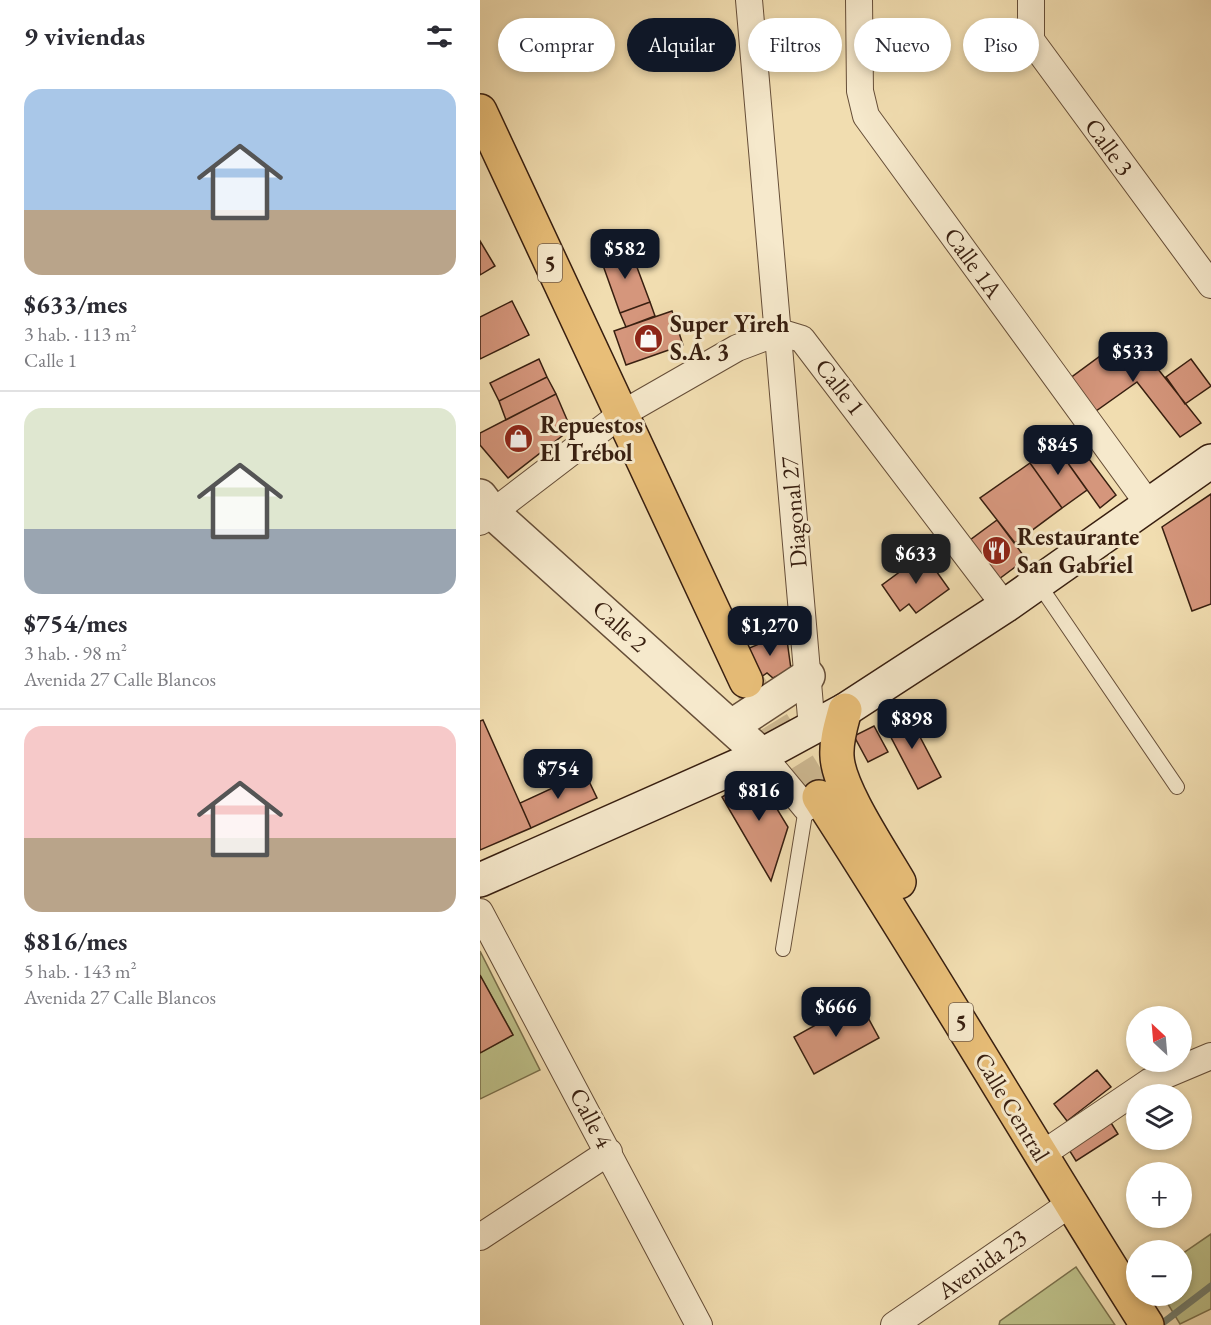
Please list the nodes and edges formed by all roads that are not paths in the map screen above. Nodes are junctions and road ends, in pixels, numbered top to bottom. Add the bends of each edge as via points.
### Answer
1 (749, 0) edge
2 (859, 0) edge
3 (1031, 0) edge
4 (480, 111) edge
5 (1211, 285) edge
6 (779, 332) junction
7 (620, 415) junction
8 (1211, 461) edge
9 (1149, 505) junction
10 (484, 510) edge
11 (1038, 583) junction
12 (1005, 606) junction
13 (808, 676) junction
14 (747, 681) tunnel mouth
15 (845, 710) junction
16 (732, 726) junction
17 (812, 729) junction
18 (762, 755) junction
19 (1177, 787) dead end
20 (812, 802) junction
21 (480, 880) edge
22 (480, 912) edge
23 (783, 949) dead end
24 (1211, 1056) edge
25 (1014, 1108) junction
26 (609, 1152) junction
27 (1041, 1155) junction
28 (1070, 1204) junction
29 (480, 1237) edge
30 (699, 1325) edge
31 (894, 1325) edge
32 (1147, 1325) edge

1 - 6 street
2 - 9 street, Calle 1A via 860,91 866,116
3 - 5 street, Calle 3 via 1031,40
4 - 7 main road, 5
6 - 7 street via 737,348
6 - 12 street, Calle 1 via 802,339
6 - 13 street, Diagonal 27
7 - 10 street
7 - 14 main road, 5
8 - 9 main road
9 - 11 main road
10 - 16 main road, Calle 2
11 - 12 main road
11 - 19 lane
12 - 15 main road
13 - 16 main road
13 - 17 street, Diagonal 27
15 - 17 main road
15 - 25 main road via 838,733 840,778 916,912
16 - 18 main road, Calle 2
17 - 18 main road
18 - 20 street
18 - 21 main road
20 - 23 lane
20 - 25 main road, Calle Central / 5
22 - 26 street, Calle 4
24 - 27 street via 1149,1082
25 - 27 main road, Calle Central / 5
26 - 29 street
26 - 30 street, Calle 4
27 - 28 main road, Calle Central / 5
28 - 31 street, Avenida 23
28 - 32 main road, Calle Central / 5

